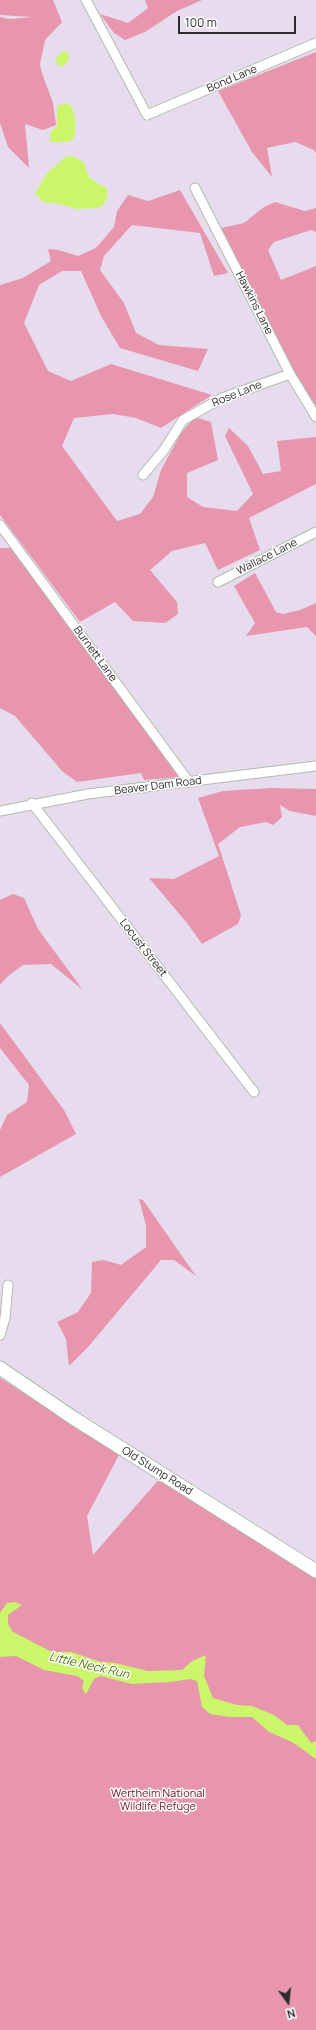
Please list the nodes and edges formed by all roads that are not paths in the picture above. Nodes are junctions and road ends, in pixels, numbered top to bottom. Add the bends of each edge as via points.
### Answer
1 (86, 0) edge
2 (316, 43) edge
3 (195, 188) dead end
4 (290, 374) junction
5 (316, 417) edge
6 (143, 475) dead end
7 (0, 525) edge
8 (316, 532) edge
9 (218, 582) dead end
10 (316, 766) edge
11 (189, 782) junction
12 (32, 803) junction
13 (0, 810) edge
14 (254, 1092) dead end
15 (8, 1285) dead end
16 (0, 1335) edge
17 (0, 1368) edge
18 (316, 1571) edge

1 - 2 street, Bond Lane via 147,115
3 - 4 street, Hawkins Lane
4 - 5 street, Hawkins Lane
4 - 6 street, Rose Lane via 222,398 183,420 164,450
7 - 11 street, Burnett Lane
8 - 9 street, Wallace Lane
10 - 11 street, Beaver Dam Road
11 - 12 street, Beaver Dam Road
12 - 13 street, Beaver Dam Road
12 - 14 street, Locust Street
15 - 16 street via 5,1318
17 - 18 street, Old Stump Road via 75,1419

